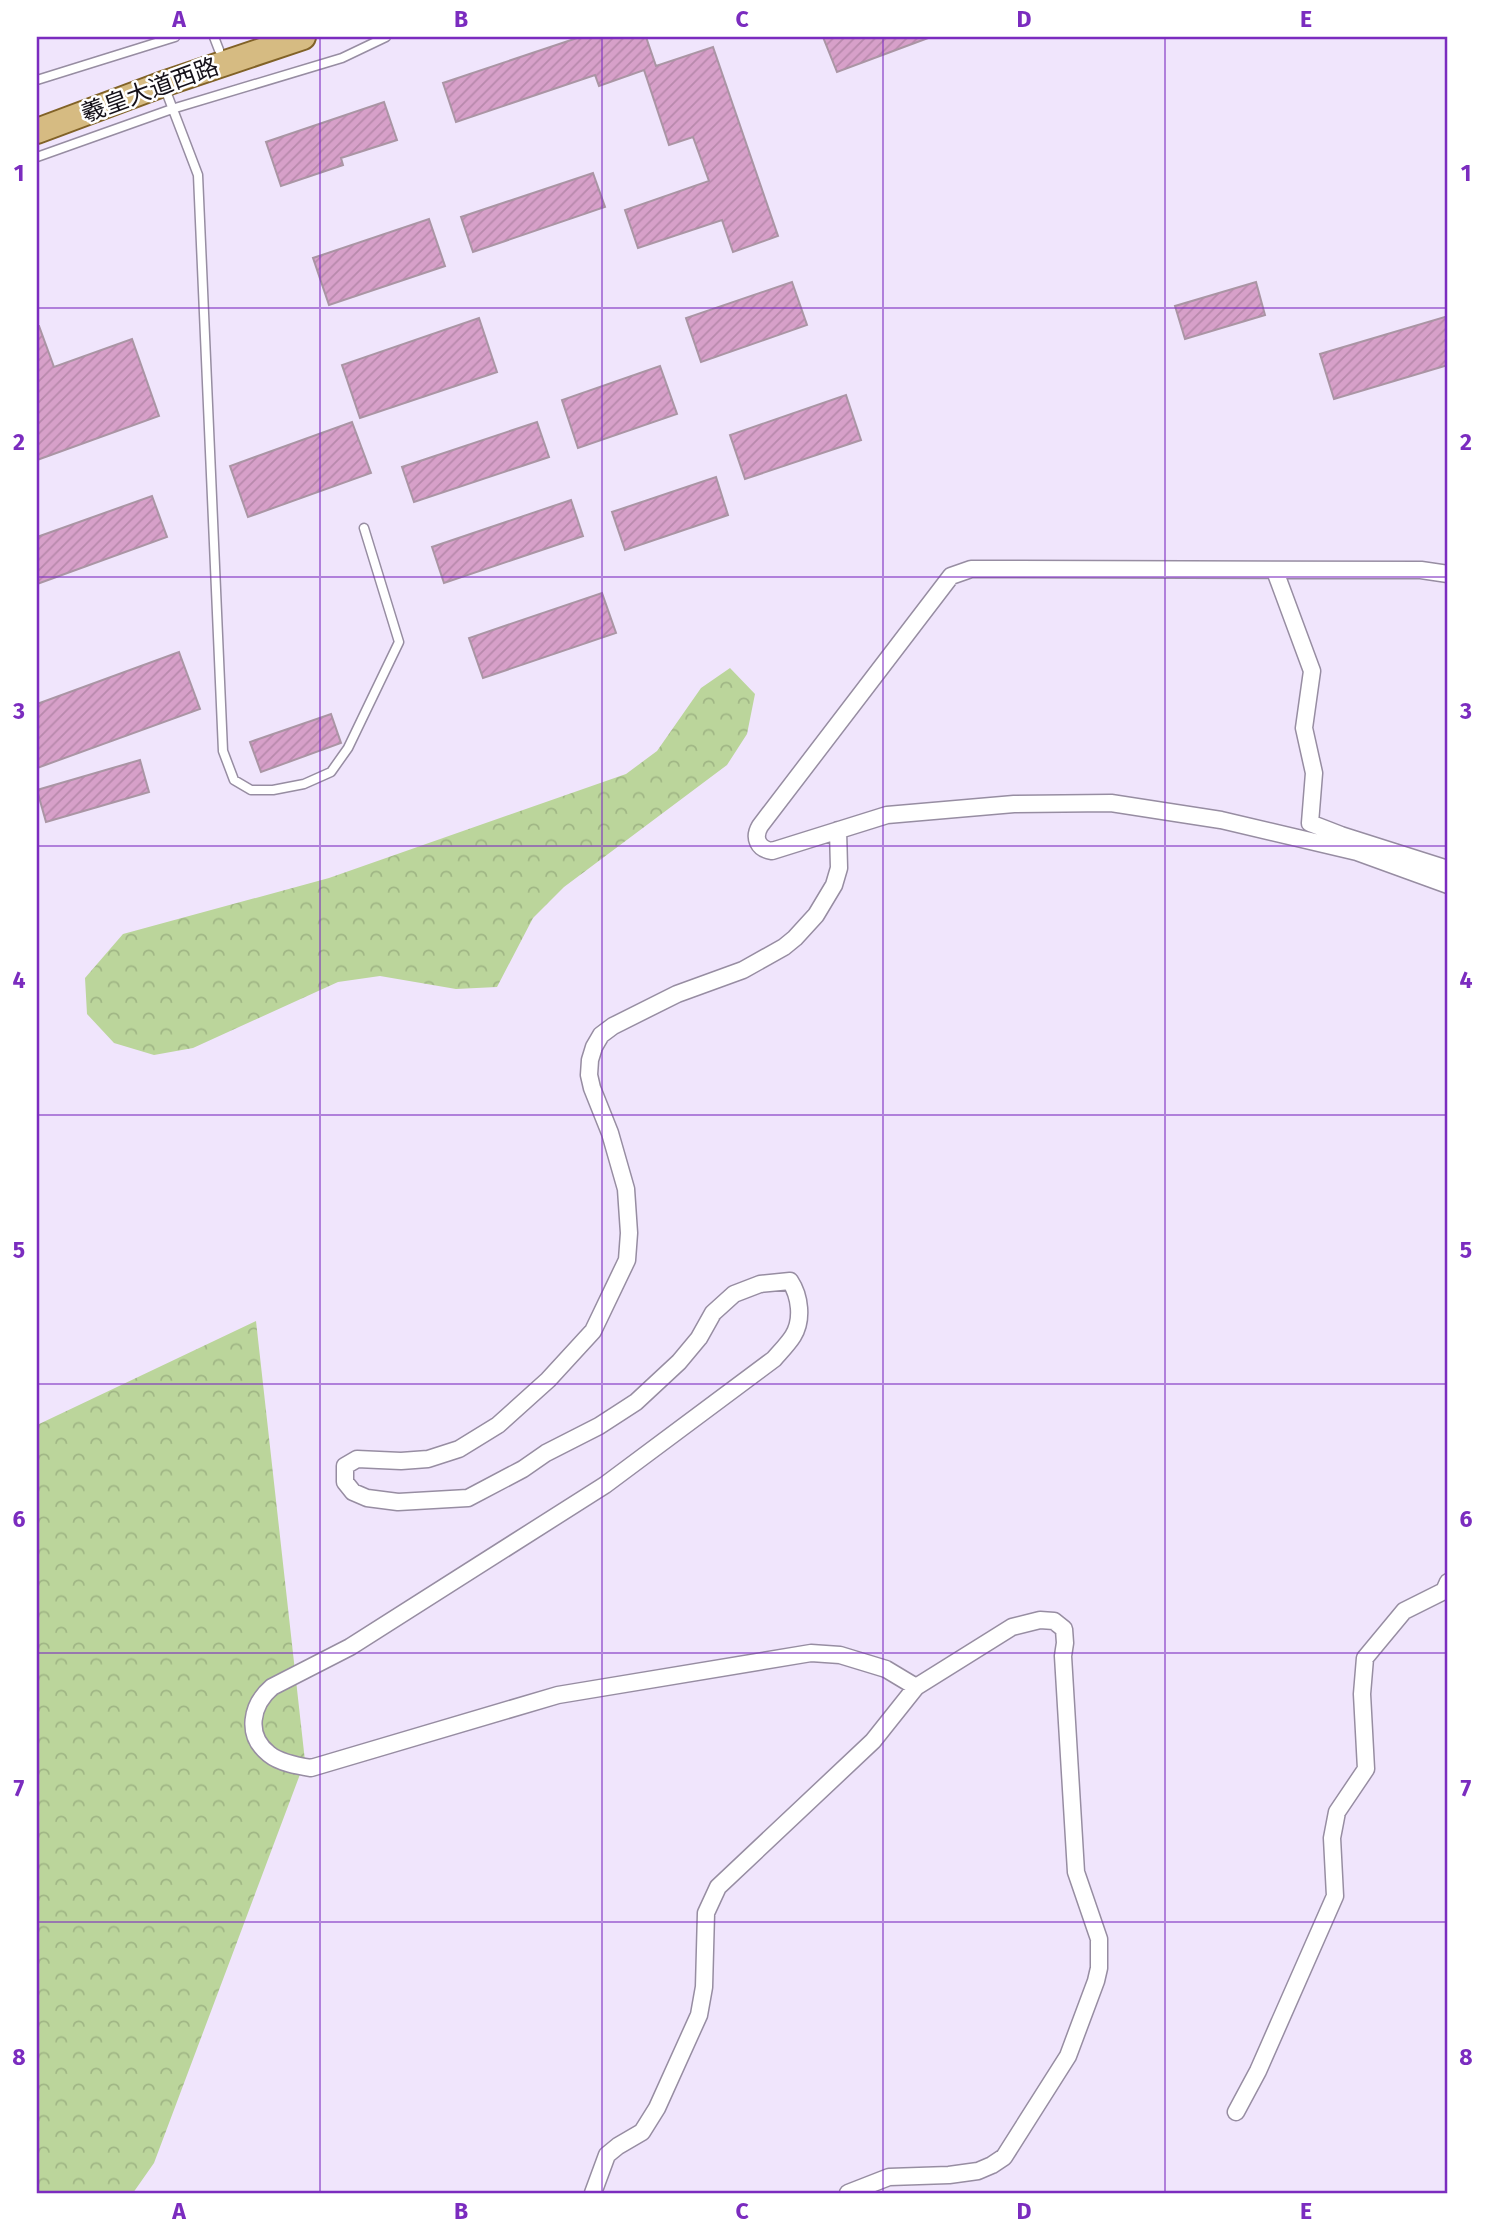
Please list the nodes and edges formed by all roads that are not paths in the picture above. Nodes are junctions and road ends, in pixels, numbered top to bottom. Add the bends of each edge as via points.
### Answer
1 (175, 37) edge
2 (257, 37) edge
3 (303, 37) edge
4 (386, 37) edge
5 (217, 44) edge
6 (37, 80) edge
7 (163, 84) junction
8 (172, 109) junction
9 (37, 116) edge
10 (37, 131) edge
11 (37, 158) edge
12 (364, 528) dead end
13 (1275, 571) junction
14 (1448, 574) edge
15 (838, 830) junction
16 (1448, 869) edge
17 (1448, 885) edge
18 (1448, 1583) edge
19 (916, 1687) junction
20 (1236, 2112) dead end
21 (593, 2193) edge
22 (848, 2193) edge

1 - 6 lane
2 - 5 main road, 羲皇大道西路
3 - 7 main road, 羲皇大道西路
4 - 8 lane via 342,58
5 - 9 main road, 羲皇大道西路
7 - 8 lane
7 - 10 main road, 羲皇大道西路
8 - 11 lane
8 - 12 lane via 198,175 223,751 234,780 250,790 304,784 331,772 348,748 398,642
13 - 14 street via 1421,570
13 - 15 street via 971,569 951,576 756,835 759,845 772,851
13 - 16 street via 1312,671 1304,728 1314,773 1310,822
15 - 17 street via 887,815 1014,804 1111,803 1221,820 1357,852
15 - 19 street via 839,868 834,885 795,938 743,970 613,1026 594,1047 589,1075 626,1189 629,1233 627,1261 593,1331 548,1380 486,1434 428,1459 357,1459 345,1466 345,1482 367,1498 398,1502 468,1498 636,1402 680,1362 722,1303 760,1284 790,1281 798,1293 793,1336 774,1359 606,1485 350,1647 272,1687 256,1707 255,1734 272,1756 312,1768 558,1695 811,1653 840,1655 886,1669
18 - 20 street via 1444,1591 1405,1611 1365,1658 1366,1769 1337,1812 1332,1839 1335,1896
19 - 21 street via 873,1741 718,1887 706,1913 699,2015 657,2108 642,2132 607,2155
19 - 22 street via 1012,1627 1040,1620 1054,1621 1063,1629 1076,1872 1099,1940 1099,1968 1068,2056 1004,2157 968,2172 889,2177

